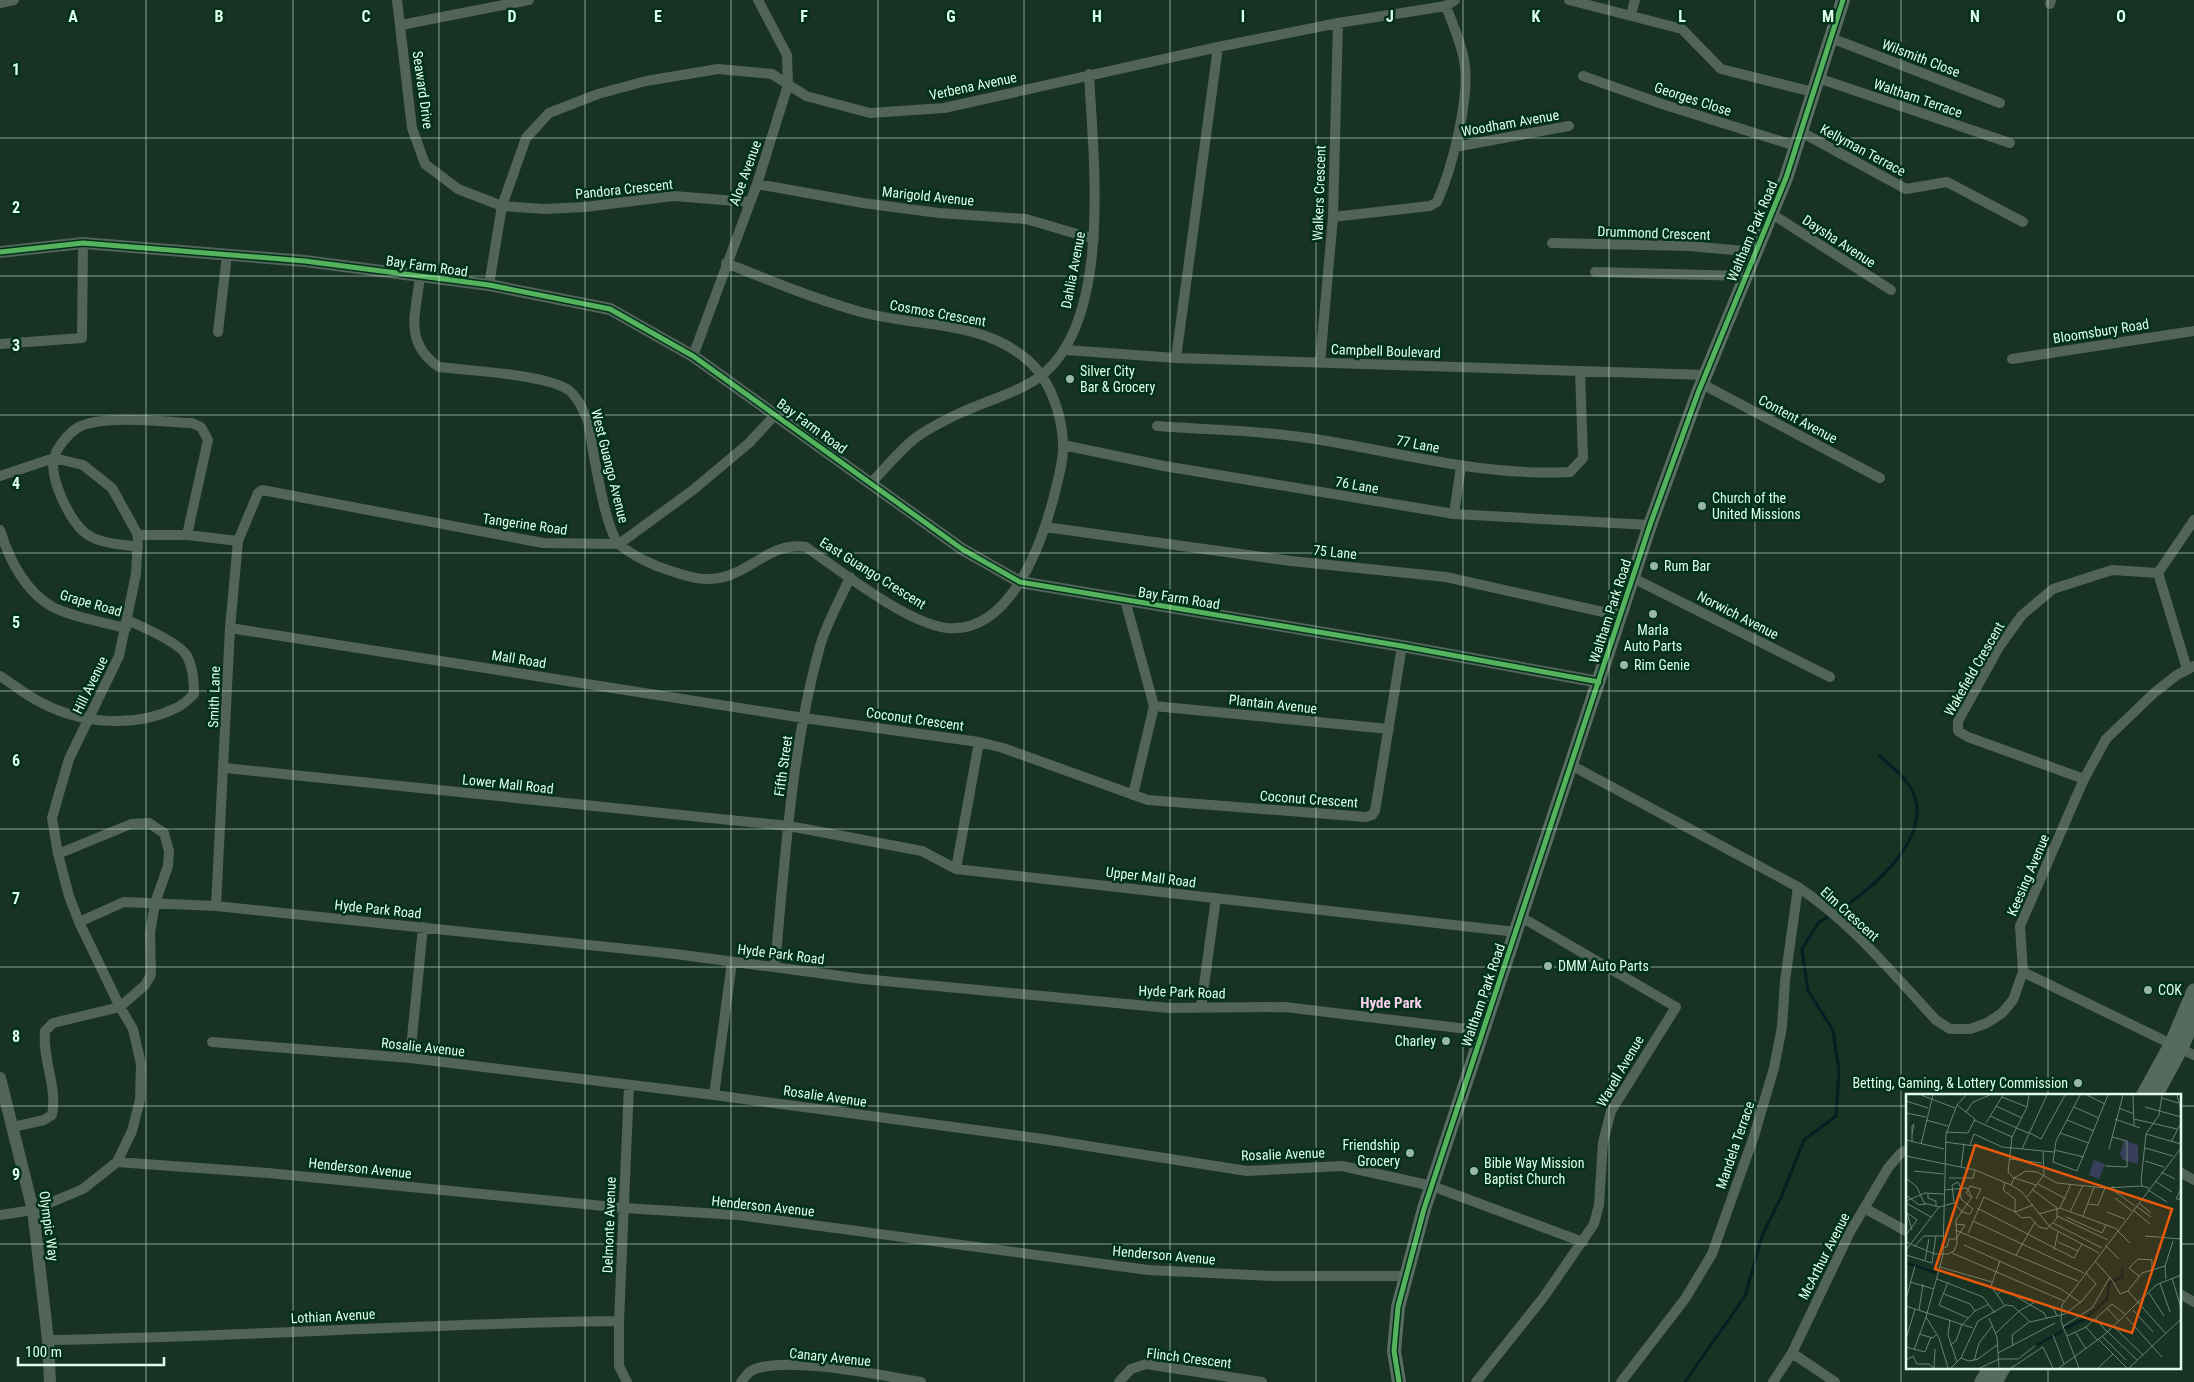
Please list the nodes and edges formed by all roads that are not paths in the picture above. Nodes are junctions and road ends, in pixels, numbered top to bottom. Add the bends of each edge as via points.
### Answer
1 (14, 0) edge
2 (397, 0) edge
3 (529, 0) edge
4 (758, 0) edge
5 (1569, 0) edge
6 (1635, 0) edge
7 (1842, 0) edge
8 (0, 3) edge
9 (1450, 3) edge
10 (1630, 14) junction
11 (1338, 23) junction
12 (401, 25) junction
13 (1831, 38) junction
14 (1218, 47) junction
15 (1089, 74) junction
16 (1583, 76) dead end
17 (1818, 78) junction
18 (788, 85) junction
19 (1813, 92) junction
20 (2000, 103) dead end
21 (1569, 126) dead end
22 (1801, 132) junction
23 (2010, 143) dead end
24 (1796, 146) junction
25 (1455, 147) junction
26 (757, 184) junction
27 (749, 202) junction
28 (502, 206) junction
29 (1772, 214) junction
30 (1334, 217) junction
31 (2023, 222) dead end
32 (1094, 239) junction
33 (1552, 243) dead end
34 (82, 244) junction
35 (0, 252) edge
36 (1755, 252) junction
37 (227, 255) junction
38 (726, 263) junction
39 (1595, 272) dead end
40 (420, 276) junction
41 (1744, 276) junction
42 (489, 285) junction
43 (1891, 290) dead end
44 (2194, 331) edge
45 (218, 332) dead end
46 (0, 344) edge
47 (1066, 350) junction
48 (693, 356) junction
49 (1176, 358) junction
50 (2012, 359) dead end
51 (1320, 363) junction
52 (1580, 371) junction
53 (1042, 376) junction
54 (1704, 379) junction
55 (776, 414) junction
56 (1157, 426) dead end
57 (1063, 445) junction
58 (54, 458) junction
59 (1461, 466) junction
60 (0, 476) edge
61 (1880, 478) dead end
62 (871, 484) junction
63 (258, 493) joint
64 (1454, 514) junction
65 (2194, 520) edge
66 (1650, 525) junction
67 (1045, 526) junction
68 (0, 530) edge
69 (138, 535) junction
70 (187, 535) junction
71 (238, 541) junction
72 (619, 544) junction
73 (138, 547) junction
74 (2158, 572) junction
75 (850, 577) junction
76 (1633, 578) junction
77 (1020, 582) junction
78 (1125, 600) junction
79 (1621, 616) junction
80 (127, 624) junction
81 (230, 628) junction
82 (1402, 646) junction
83 (2191, 668) edge
84 (0, 676) edge
85 (1830, 677) dead end
86 (1599, 682) junction
87 (1154, 706) junction
88 (804, 718) junction
89 (88, 719) junction
90 (1389, 729) junction
91 (979, 742) junction
92 (1571, 765) junction
93 (225, 768) junction
94 (2084, 779) junction
95 (1133, 795) junction
96 (789, 826) junction
97 (58, 854) junction
98 (956, 869) junction
99 (1798, 887) junction
100 (1216, 898) junction
101 (155, 903) junction
102 (216, 906) junction
103 (1521, 917) junction
104 (79, 922) junction
105 (422, 927) junction
106 (1516, 932) junction
107 (732, 962) junction
108 (775, 966) junction
109 (2023, 972) junction
110 (2194, 992) edge
111 (120, 1007) junction
112 (1201, 1008) junction
113 (2194, 1018) edge
114 (1484, 1031) junction
115 (212, 1042) dead end
116 (2182, 1049) edge
117 (410, 1058) junction
118 (0, 1078) edge
119 (629, 1085) junction
120 (714, 1094) junction
121 (2145, 1094) edge
122 (2156, 1094) edge
123 (13, 1127) junction
124 (1906, 1150) edge
125 (117, 1162) junction
126 (2182, 1173) edge
127 (2194, 1180) edge
128 (1432, 1186) junction
129 (624, 1208) junction
130 (1864, 1208) junction
131 (34, 1210) junction
132 (0, 1215) edge
133 (1906, 1231) edge
134 (1583, 1242) junction
135 (1405, 1276) junction
136 (2182, 1295) edge
137 (2194, 1302) edge
138 (619, 1321) junction
139 (48, 1340) junction
140 (1792, 1353) junction
141 (50, 1382) edge
142 (626, 1382) edge
143 (741, 1382) edge
144 (921, 1382) edge
145 (1119, 1382) edge
146 (1262, 1382) edge
147 (1399, 1382) edge
148 (1476, 1382) edge
149 (1621, 1382) edge
150 (1773, 1382) edge
151 (1835, 1382) edge

1 - 8 street
2 - 12 street, Seaward Drive
3 - 12 street
4 - 18 street, Aloe Avenue via 787,55
5 - 10 street
6 - 10 street
7 - 13 main road, Waltham Park Road
9 - 11 street, Verbena Avenue
9 - 25 street via 1466,78
10 - 19 street via 1682,29 1721,69
11 - 14 street, Verbena Avenue
11 - 30 street, Walkers Crescent
12 - 28 street, Seaward Drive via 412,128 425,164 458,189
13 - 17 main road, Waltham Park Road
13 - 20 street, Wilsmith Close
14 - 15 street, Verbena Avenue
14 - 49 street
15 - 18 street, Verbena Avenue via 944,108 870,113 806,96
15 - 32 street, Dahlia Avenue via 1096,210
16 - 24 street, Georges Close
17 - 19 main road, Waltham Park Road
17 - 23 street, Waltham Terrace
18 - 26 street, Aloe Avenue
18 - 28 street, Verbena Avenue via 772,74 718,69 646,81 598,94 549,113 526,138
19 - 22 main road, Waltham Park Road
21 - 25 street, Woodham Avenue
22 - 24 main road, Waltham Park Road
22 - 31 street, Kellyman Terrace via 1906,189 1947,182
24 - 29 main road, Waltham Park Road
25 - 30 street via 1437,202 1430,206
26 - 27 street, Aloe Avenue
26 - 32 street, Marigold Avenue via 901,208 1026,219
27 - 28 street, Pandora Crescent via 673,196 585,207
27 - 38 street, Aloe Avenue
28 - 42 street
29 - 36 main road, Waltham Park Road
29 - 43 street, Daysha Avenue
30 - 51 street, Walkers Crescent
32 - 47 street, Dahlia Avenue via 1084,302
33 - 36 street, Drummond Crescent via 1689,246
34 - 35 street, Bay Farm Road
34 - 37 street, Bay Farm Road
34 - 46 street via 82,338
36 - 41 main road, Waltham Park Road
37 - 40 street, Bay Farm Road
37 - 45 street
38 - 48 street, Aloe Avenue
38 - 53 street, Cosmos Crescent via 861,312 976,331 993,337 1024,356
39 - 41 street
40 - 42 street, Bay Farm Road
40 - 72 street, West Guango Avenue via 414,334 417,347 428,359 439,367 544,380 568,390 582,407 588,421 610,527
41 - 54 main road, Waltham Park Road
42 - 48 street, Bay Farm Road via 610,309
44 - 50 street, Bloomsbury Road
47 - 49 street, Campbell Boulevard
47 - 53 street, Dahlia Avenue
48 - 55 street, Bay Farm Road
49 - 51 street, Campbell Boulevard
51 - 52 street, Campbell Boulevard
52 - 54 street, Campbell Boulevard
52 - 59 street, 77 Lane via 1583,458 1570,472
53 - 57 street, Cosmos Crescent via 1058,412
53 - 62 street, Dahlia Avenue via 956,415 913,440
54 - 61 street, Content Avenue
54 - 66 main road, Waltham Park Road
55 - 62 street, Bay Farm Road
55 - 72 street via 749,443 693,490
56 - 59 street, 77 Lane via 1307,438
57 - 64 street, 76 Lane via 1164,466
57 - 67 street, Cosmos Crescent via 1057,484
58 - 60 street
58 - 69 street, Hill Avenue via 83,465 112,488
58 - 70 street via 65,439 78,428 94,422 192,423 201,427 208,440
58 - 73 street via 54,476 68,512 84,532 107,542
59 - 64 street
62 - 77 street, Bay Farm Road via 962,549
63 - 71 street, Smith Lane
63 - 72 street, Tangerine Road via 262,490 543,543
64 - 66 street, 76 Lane
65 - 74 street
66 - 76 main road, Waltham Park Road
67 - 77 street, Cosmos Crescent
67 - 79 street, 75 Lane via 1291,561 1446,577
68 - 80 street, Grape Road via 14,564 33,593 52,607
69 - 70 street
69 - 73 street, Hill Avenue
70 - 71 street
71 - 81 street, Smith Lane
72 - 75 street, East Guango Crescent via 660,568 709,580 731,574 780,548 793,545 806,547
73 - 80 street, Hill Avenue
74 - 83 street
74 - 94 street, Wakefield Crescent via 2112,570 2053,589 2022,615 1999,647 1958,721 1957,727 1962,735
75 - 77 street, East Guango Crescent via 914,619 947,628 977,624 999,608
75 - 88 street, Fifth Street via 819,648
76 - 79 main road, Waltham Park Road
76 - 85 street, Norwich Avenue
77 - 78 street, Bay Farm Road
78 - 82 street, Bay Farm Road
78 - 87 street
79 - 86 main road, Waltham Park Road
80 - 89 street, Hill Avenue via 119,656
80 - 89 street, Grape Road via 164,638 186,654 194,677 194,694 178,708 152,717 119,722
81 - 88 street, Mall Road
81 - 93 street, Smith Lane
82 - 86 street, Bay Farm Road
82 - 90 street, Coconut Crescent
83 - 94 street, Keesing Avenue via 2155,692 2106,738
84 - 89 street via 43,704
86 - 92 main road, Waltham Park Road
87 - 90 street, Plantain Avenue
87 - 95 street
88 - 91 street, Coconut Crescent
88 - 96 street, Fifth Street
89 - 97 street, Hill Avenue via 68,759 52,818
90 - 95 street, Coconut Crescent via 1375,810 1366,817 1148,800
91 - 95 street, Coconut Crescent
91 - 98 street
92 - 99 street, Elm Crescent
92 - 103 main road, Waltham Park Road
93 - 96 street, Lower Mall Road
93 - 102 street, Smith Lane
94 - 109 street, Keesing Avenue via 2020,926
96 - 98 street, Upper Mall Road via 922,851
96 - 108 street, Fifth Street
97 - 101 street via 131,824 149,823 164,833 169,851 168,866
97 - 104 street, Hill Avenue
98 - 100 street, Upper Mall Road
99 - 109 street, Elm Crescent via 1824,904 1851,929 1936,1020 1950,1029 1970,1029 2002,1013 2020,987
99 - 149 street, Mandela Terrace via 1782,1027 1774,1068 1754,1136 1712,1254 1685,1299
100 - 106 street, Upper Mall Road
100 - 112 street
101 - 102 street, Hyde Park Road
101 - 104 street, Hyde Park Road via 124,902
101 - 111 street via 150,934 151,975 145,985
102 - 105 street, Hyde Park Road
103 - 106 main road, Waltham Park Road
103 - 134 street, Wavell Avenue via 1676,1006 1611,1111 1603,1142 1599,1205 1594,1224
104 - 111 street, Hill Avenue
105 - 107 street, Hyde Park Road
105 - 117 street
106 - 114 main road, Waltham Park Road
107 - 108 street, Hyde Park Road
107 - 120 street
108 - 112 street, Hyde Park Road via 873,980 1169,1008
109 - 116 street
110 - 116 main road
111 - 123 street via 53,1023 45,1031 44,1044 54,1105 52,1115
111 - 125 street, Hill Avenue via 133,1029 141,1064 140,1100 132,1131
112 - 114 street, Hyde Park Road via 1285,1007
113 - 116 main road
114 - 128 main road, Waltham Park Road
115 - 117 street, Rosalie Avenue
116 - 121 main road
116 - 122 main road
117 - 119 street, Rosalie Avenue
118 - 123 street, Olympic Way
119 - 120 street, Rosalie Avenue
119 - 129 street, Delmonte Avenue
120 - 128 street, Rosalie Avenue via 1247,1171 1342,1166
123 - 131 street, Olympic Way
124 - 130 street, McArthur Avenue via 1888,1168
125 - 129 street, Henderson Avenue via 268,1173
125 - 131 street via 83,1189
126 - 127 street
128 - 134 street, Rosalie Avenue
128 - 135 main road, Waltham Park Road
129 - 135 street, Henderson Avenue via 738,1215 1148,1270 1274,1276
129 - 138 street, Delmonte Avenue
130 - 133 street
130 - 140 street, McArthur Avenue
131 - 132 street
131 - 139 street, Olympic Way
134 - 148 street, Wavell Avenue
135 - 147 main road, Waltham Park Road via 1394,1342
136 - 137 street
138 - 139 street, Lothian Avenue via 491,1322 166,1338
138 - 142 street, Delmonte Avenue via 619,1366
139 - 141 street, Olympic Way
140 - 150 street, McArthur Avenue
140 - 151 street
143 - 144 street, Canary Avenue via 750,1371 766,1366 795,1365
145 - 146 street, Flinch Crescent via 1131,1369 1146,1364

